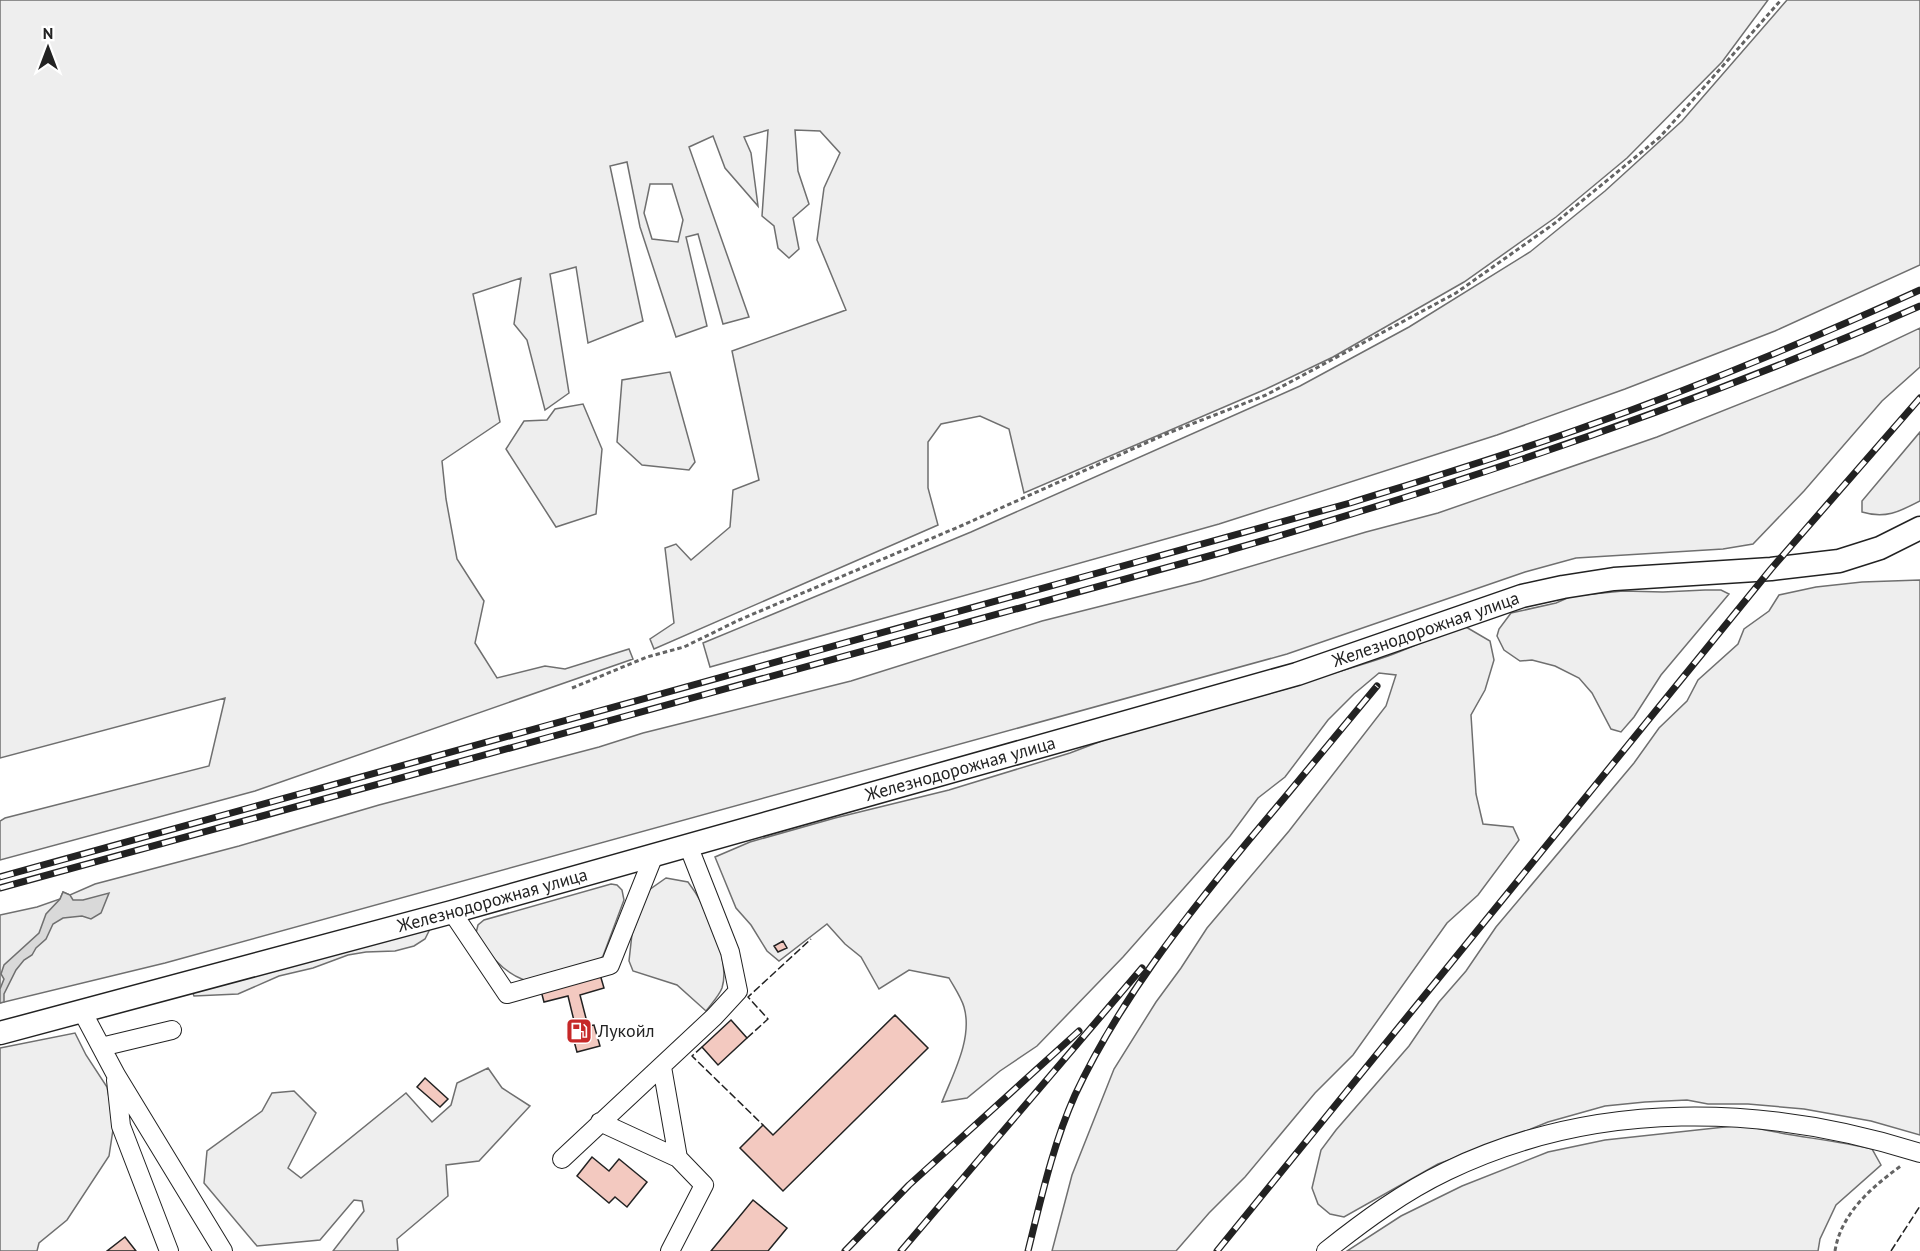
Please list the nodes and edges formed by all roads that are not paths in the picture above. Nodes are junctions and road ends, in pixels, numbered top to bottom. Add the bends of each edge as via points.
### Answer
1 (1919, 529) edge
2 (688, 845) junction
3 (654, 855) junction
4 (452, 912) junction
5 (82, 1011) junction
6 (172, 1030) dead end
7 (0, 1033) edge
8 (101, 1047) junction
9 (662, 1067) junction
10 (116, 1075) junction
11 (600, 1122) junction
12 (1919, 1152) edge
13 (678, 1158) junction
14 (562, 1159) dead end
15 (169, 1251) edge
16 (223, 1251) edge
17 (670, 1251) edge
18 (1326, 1251) edge

1 - 2 main road, Железнодорожная улица via 1880,548 1823,564 1614,579 1522,596 1297,674
2 - 3 main road, Железнодорожная улица
2 - 9 street via 730,952 738,991
3 - 4 main road, Железнодорожная улица
3 - 4 street via 610,966 507,994
4 - 5 main road, Железнодорожная улица
5 - 7 main road, Железнодорожная улица
5 - 8 street
6 - 8 street
8 - 10 street
9 - 11 street
9 - 13 street
10 - 15 street via 121,1126
10 - 16 street
11 - 13 street
11 - 14 street
12 - 18 street via 1828,1128 1728,1116 1637,1118 1594,1124 1521,1142 1448,1171 1377,1212
13 - 17 street via 704,1185

